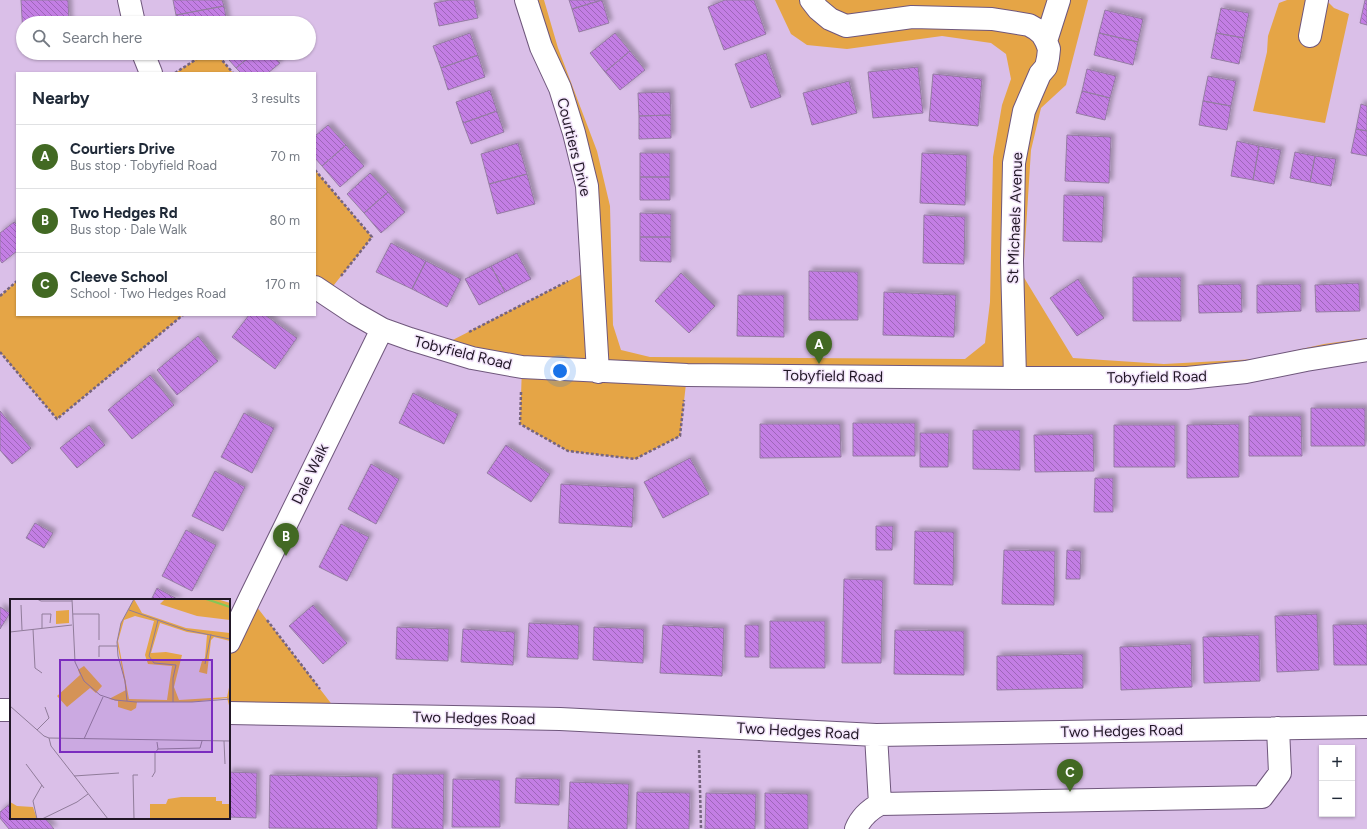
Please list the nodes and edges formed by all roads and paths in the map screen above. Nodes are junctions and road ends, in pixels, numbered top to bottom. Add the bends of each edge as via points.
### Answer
1 (129, 0) edge
2 (526, 0) edge
3 (811, 0) edge
4 (1059, 0) edge
5 (1317, 0) edge
6 (132, 16) edge
7 (1310, 36) dead end
8 (1046, 41) junction
9 (146, 60) edge
10 (195, 60) edge
11 (222, 60) edge
12 (151, 72) edge
13 (177, 72) edge
14 (232, 72) edge
15 (316, 171) edge
16 (592, 269) junction
17 (16, 282) edge
18 (320, 291) edge
19 (0, 296) edge
20 (182, 316) edge
21 (382, 329) junction
22 (437, 348) junction
23 (1367, 350) edge
24 (0, 352) edge
25 (522, 367) junction
26 (598, 372) junction
27 (687, 375) junction
28 (1015, 378) junction
29 (250, 598) junction
30 (230, 640) edge
31 (230, 713) edge
32 (340, 715) junction
33 (699, 726) junction
34 (1367, 727) edge
35 (1278, 728) junction
36 (876, 735) junction
37 (880, 804) junction
38 (701, 829) edge
39 (856, 829) edge

1 - 6 street
2 - 16 street, Courtiers Drive via 542,47 560,88 574,133 587,186
3 - 8 street via 830,19 846,26 912,17 992,19 1029,25 1042,34
4 - 8 street, St Michaels Avenue
5 - 7 street
8 - 28 street, St Michaels Avenue via 1049,50 1046,67 1040,74 1024,110 1014,163 1012,261
9 - 12 street
10 - 13 path
11 - 14 path
15 - 18 path via 372,237
16 - 22 path
16 - 26 street, Courtiers Drive
17 - 19 path
18 - 21 street, Tobyfield Road
20 - 24 path via 56,419
21 - 22 street, Tobyfield Road
21 - 29 street, Dale Walk
22 - 25 street, Tobyfield Road via 472,358
23 - 28 street, Tobyfield Road via 1246,372 1187,378
25 - 26 street, Tobyfield Road
25 - 27 path via 520,424 568,451 635,459 680,436
26 - 27 street, Tobyfield Road
27 - 28 street, Tobyfield Road
29 - 30 street, Dale Walk
29 - 32 path
31 - 32 street, Two Hedges Road
32 - 33 street, Two Hedges Road via 560,719
33 - 36 street, Two Hedges Road
33 - 38 path
34 - 35 street, Two Hedges Road
35 - 36 street, Two Hedges Road
35 - 37 street via 1280,773 1262,797
36 - 37 street
37 - 39 street via 864,816

